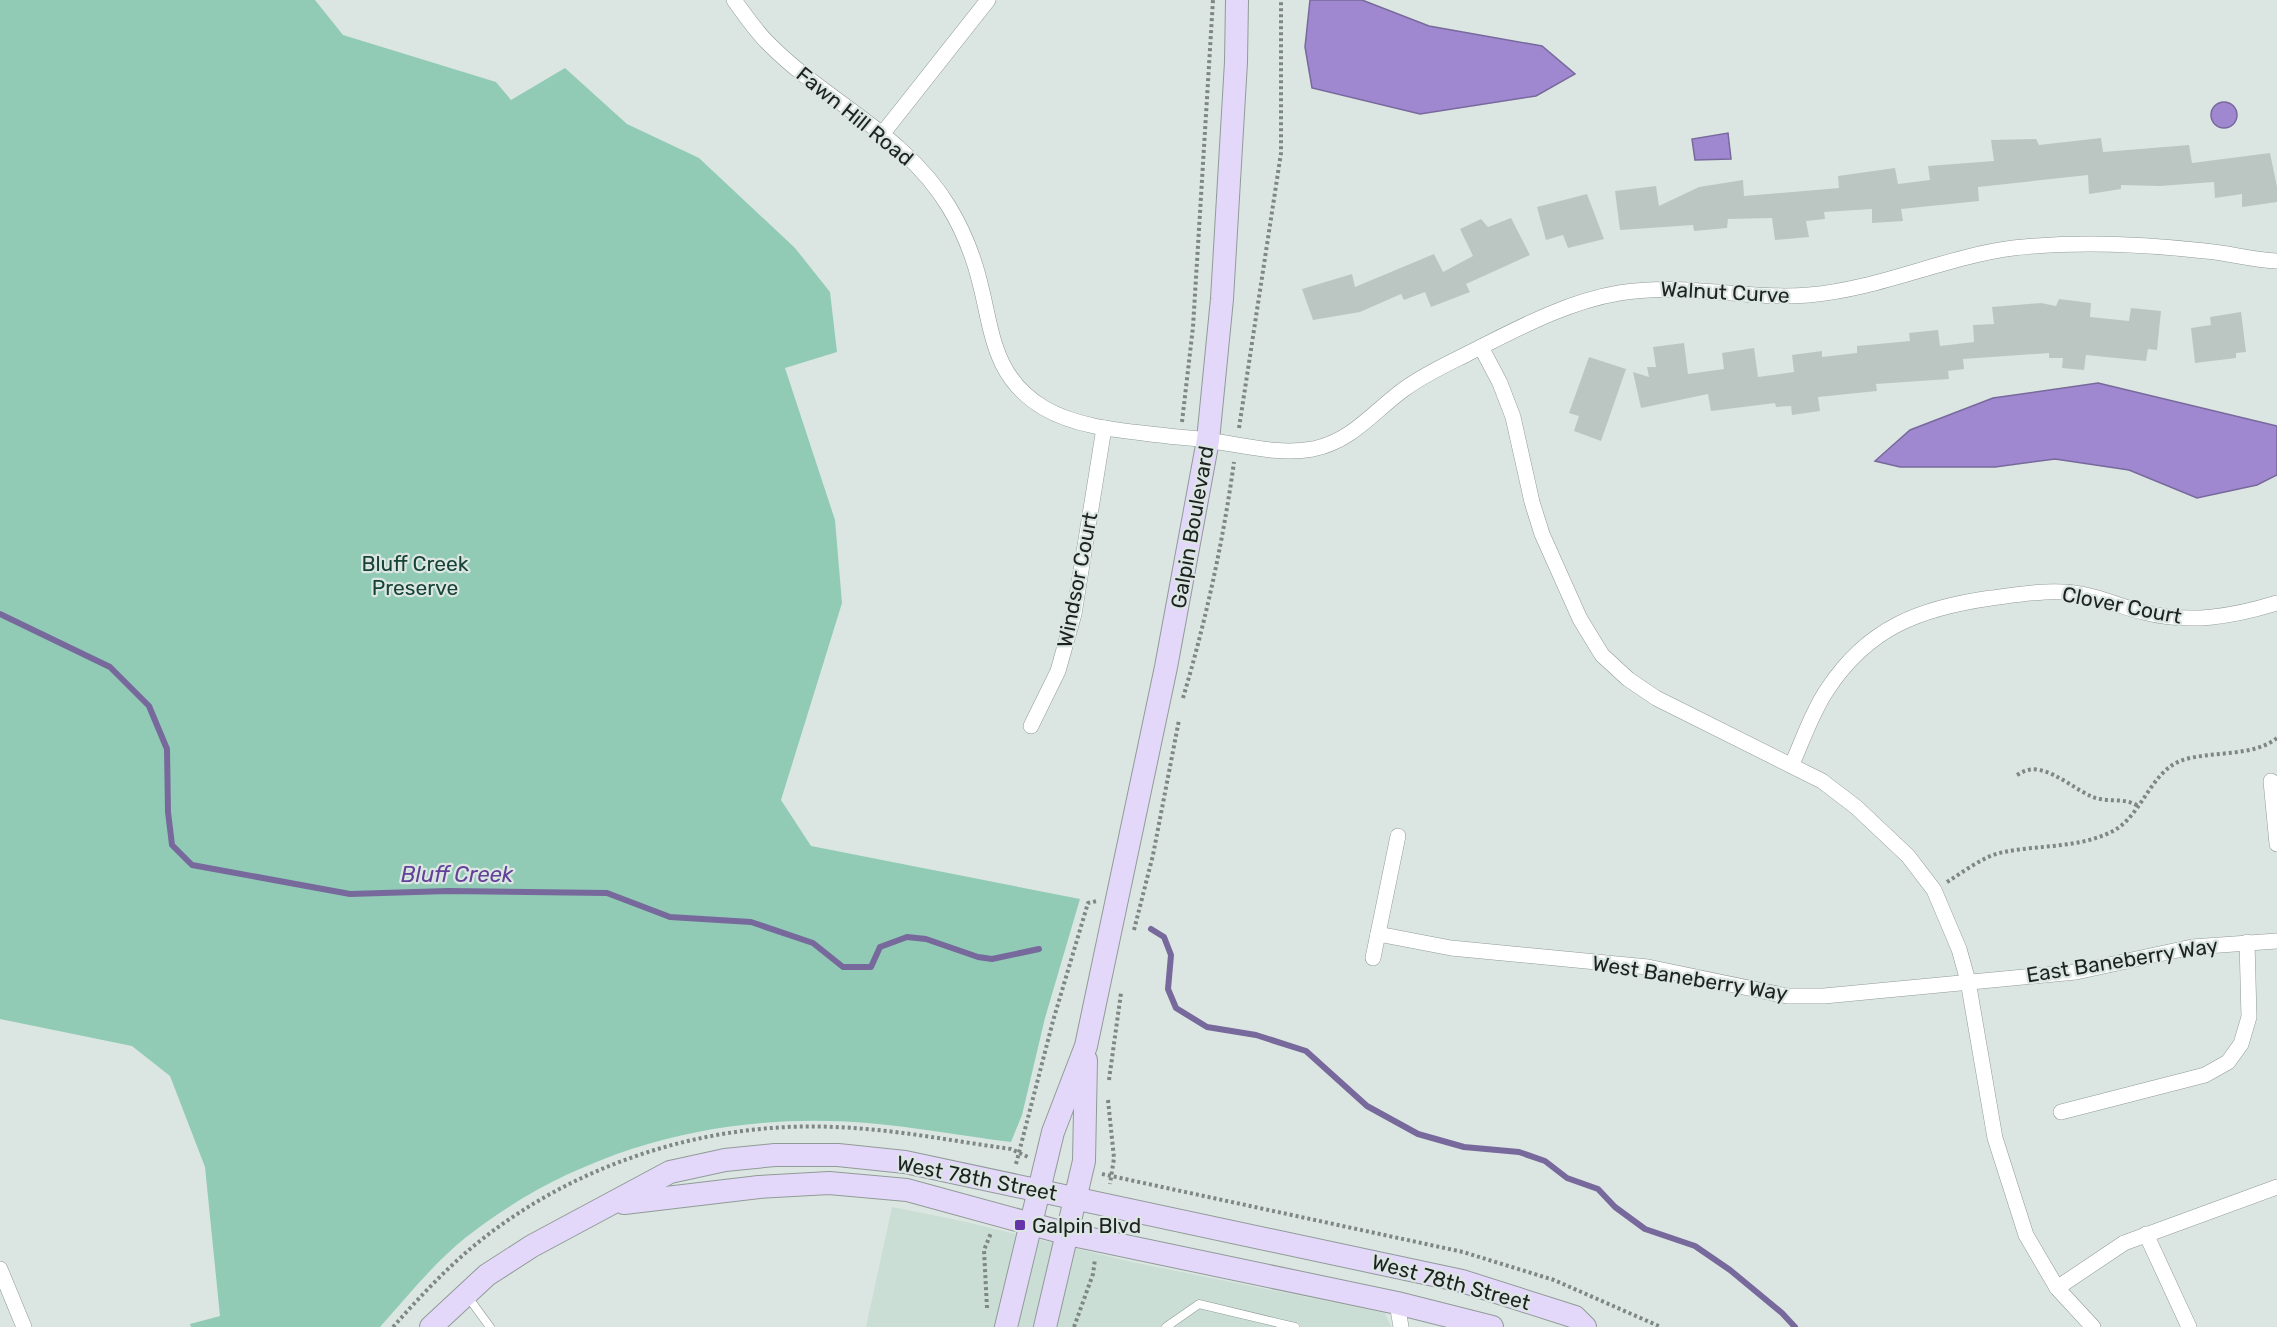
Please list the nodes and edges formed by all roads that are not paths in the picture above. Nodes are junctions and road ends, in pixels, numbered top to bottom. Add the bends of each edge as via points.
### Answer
1 (734, 0) edge
2 (988, 0) edge
3 (1237, 0) edge
4 (883, 133) junction
5 (2277, 261) edge
6 (1481, 347) junction
7 (1104, 428) junction
8 (1208, 440) junction
9 (2277, 603) edge
10 (1031, 726) dead end
11 (1792, 764) junction
12 (2271, 781) dead end
13 (1398, 836) dead end
14 (2277, 844) edge
15 (1378, 934) junction
16 (2277, 940) edge
17 (2247, 942) junction
18 (1373, 958) dead end
19 (1968, 981) junction
20 (1086, 1046) junction
21 (2061, 1112) dead end
22 (1039, 1190) junction
23 (2276, 1190) edge
24 (1077, 1198) junction
25 (611, 1204) junction
26 (1029, 1224) junction
27 (1068, 1234) junction
28 (2146, 1234) junction
29 (0, 1269) edge
30 (2056, 1288) junction
31 (466, 1294) junction
32 (1397, 1303) junction
33 (996, 1321) edge
34 (24, 1327) edge
35 (431, 1327) edge
36 (490, 1327) edge
37 (1045, 1327) edge
38 (1166, 1327) edge
39 (1295, 1327) edge
40 (1401, 1327) edge
41 (1492, 1327) edge
42 (1585, 1327) edge
43 (2093, 1327) edge
44 (2189, 1327) edge

1 - 4 street, Fawn Hill Road via 768,43 795,68
2 - 4 street
3 - 8 street, Galpin Boulevard via 1222,299
4 - 7 street, Fawn Hill Road via 935,184 953,214 976,267 987,324 1006,371 1039,405 1059,416
5 - 6 street, Walnut Curve via 2169,248 2052,245 1976,255 1842,292 1773,296 1651,288 1578,303
6 - 8 street, Walnut Curve via 1403,390 1345,437 1317,448 1263,450
6 - 11 street via 1513,417 1542,534 1580,619 1602,655 1656,698
7 - 8 street, Fawn Hill Road
7 - 10 street, Windsor Court via 1072,623 1058,671
8 - 20 street, Galpin Boulevard via 1166,667
9 - 11 street, Clover Court via 2242,614 2171,618 2059,591 1935,608 1876,636 1849,660 1826,691
11 - 19 street via 1856,807 1908,856 1934,890
12 - 14 street
13 - 15 street
15 - 18 street
15 - 19 street, West Baneberry Way via 1451,948 1648,968 1786,996 1824,996
16 - 17 street, East Baneberry Way
17 - 19 street, East Baneberry Way via 2193,947 2076,972
17 - 21 street via 2249,1017 2241,1044 2228,1062 2205,1075
19 - 30 street via 1995,1138 2026,1235
20 - 22 street, Galpin Boulevard via 1053,1132
20 - 24 street, Galpin Boulevard via 1086,1135
22 - 24 street, West 78th Street
22 - 25 street, West 78th Street via 905,1162 838,1155 775,1155 725,1160 670,1172
22 - 26 street, Galpin Boulevard
23 - 28 street
24 - 27 street, Galpin Boulevard
24 - 42 street, West 78th Street via 1462,1281 1575,1317
25 - 26 street, West 78th Street via 830,1183 908,1190
25 - 31 street, West 78th Street via 532,1246 487,1275
26 - 27 street, West 78th Street
26 - 33 street, Galpin Boulevard
27 - 32 street, West 78th Street
27 - 37 street, Galpin Boulevard
28 - 30 street via 2104,1254
28 - 44 street
29 - 34 street
30 - 43 street
31 - 35 street, West 78th Street
31 - 36 lane
32 - 40 street
32 - 41 street, West 78th Street
38 - 39 lane via 1199,1304

